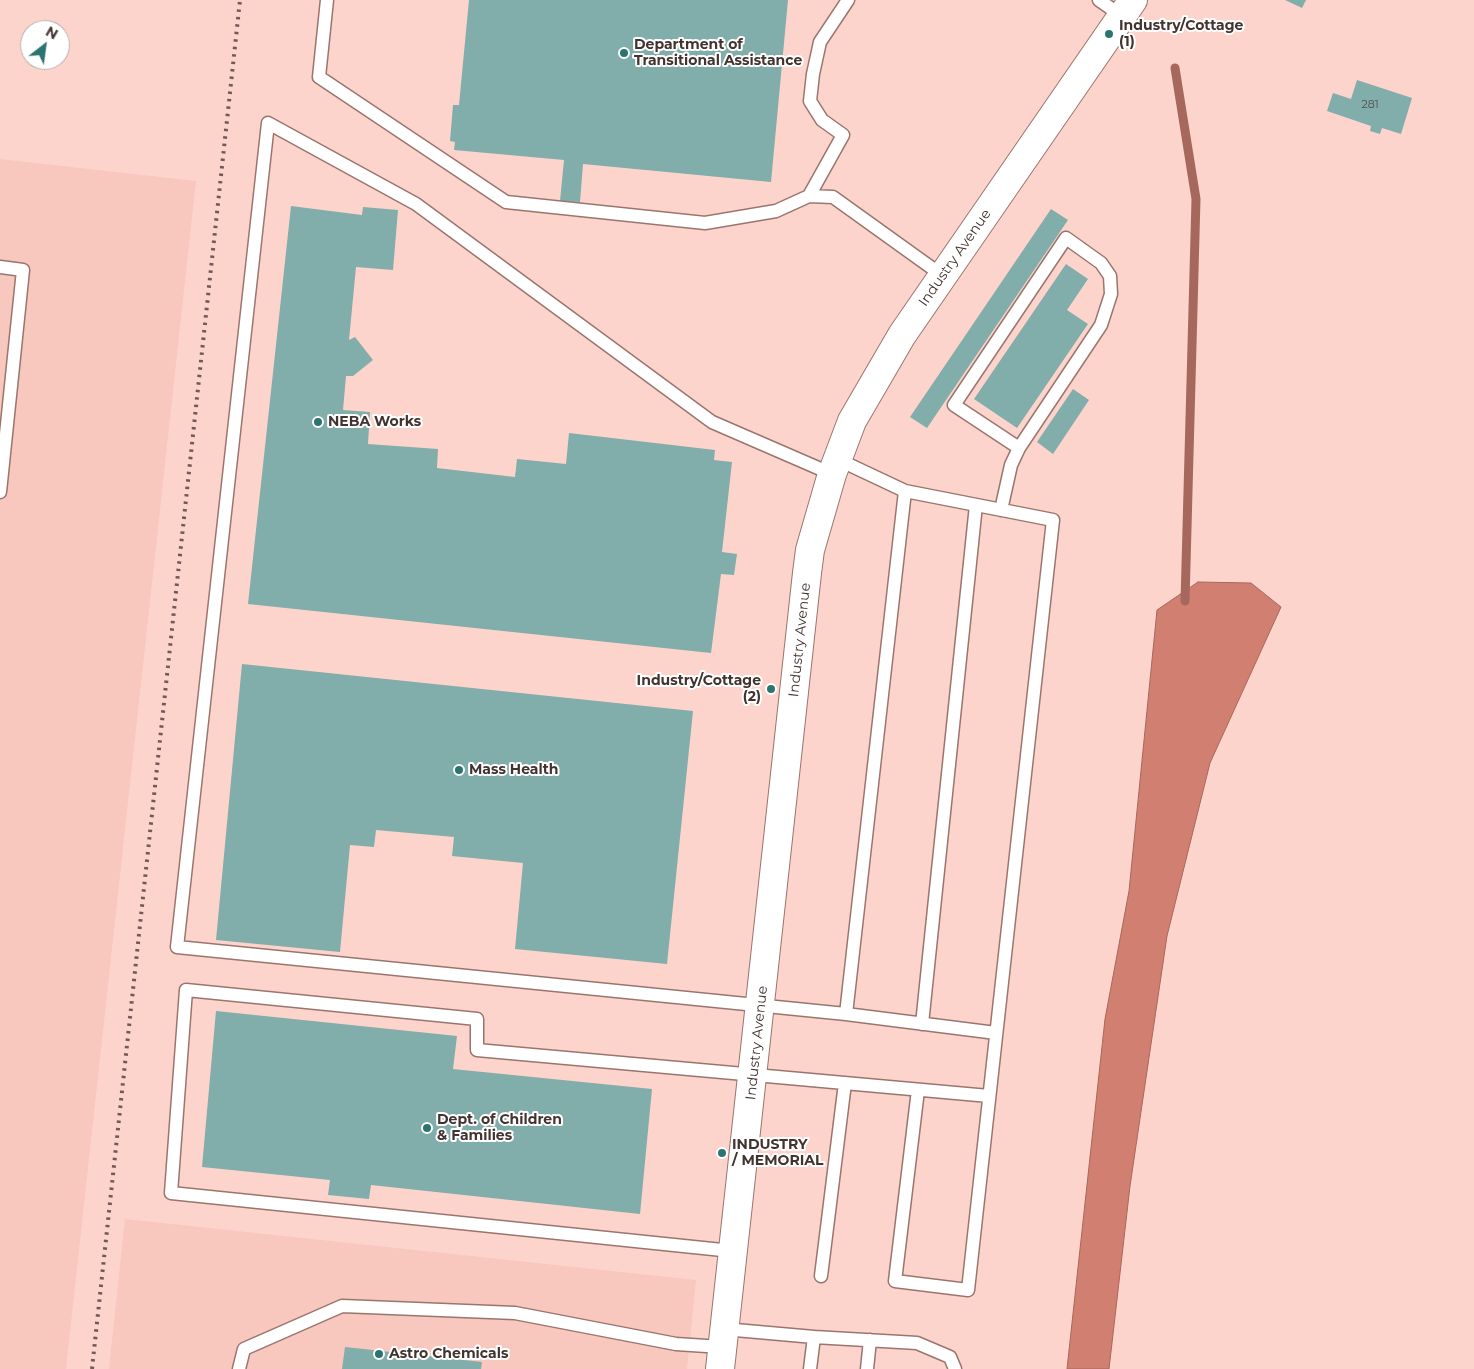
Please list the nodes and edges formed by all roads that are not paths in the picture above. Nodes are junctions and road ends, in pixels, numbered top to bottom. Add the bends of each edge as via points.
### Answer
1 (328, 0) edge
2 (848, 0) edge
3 (1099, 0) edge
4 (1127, 8) edge
5 (809, 196) junction
6 (0, 268) edge
7 (942, 276) junction
8 (1019, 448) junction
9 (834, 467) junction
10 (906, 491) junction
11 (0, 492) edge
12 (976, 505) junction
13 (1002, 510) junction
14 (761, 1006) junction
15 (846, 1014) junction
16 (922, 1024) junction
17 (996, 1033) junction
18 (753, 1075) junction
19 (845, 1083) junction
20 (918, 1090) junction
21 (989, 1096) junction
22 (732, 1251) junction
23 (821, 1276) dead end
24 (814, 1337) junction
25 (870, 1340) junction
26 (722, 1348) edge
27 (239, 1369) edge
28 (810, 1369) edge
29 (867, 1369) edge
30 (955, 1369) edge

1 - 5 lane via 319,77 506,202 705,223 776,211
2 - 5 lane via 820,42 810,101 822,120 843,135
3 - 4 lane
4 - 7 street, Industry Avenue
5 - 7 lane via 833,197
6 - 11 lane via 23,270
7 - 9 street, Industry Avenue via 902,335 852,421
8 - 8 lane via 1102,325 1110,294 1110,276 1106,269 1066,238 954,405
8 - 13 lane via 1011,465
9 - 10 lane
9 - 14 street, Industry Avenue via 810,550
9 - 14 lane via 712,422 416,204 268,123 177,947
10 - 12 lane
10 - 15 lane
12 - 13 lane
12 - 16 lane
13 - 17 lane via 1053,520
14 - 15 lane
14 - 18 street, Industry Avenue
15 - 16 lane
16 - 17 lane
17 - 21 lane
18 - 19 lane
18 - 22 street, Industry Avenue
18 - 22 lane via 477,1050 477,1019 186,990 171,1193
19 - 20 lane
19 - 23 lane
20 - 21 lane
20 - 21 lane via 895,1281 968,1290
22 - 26 street, Industry Avenue
24 - 25 lane
24 - 26 lane
24 - 28 lane
25 - 29 lane
25 - 30 lane via 917,1343 950,1357
26 - 27 lane via 676,1344 515,1314 342,1306 244,1349

